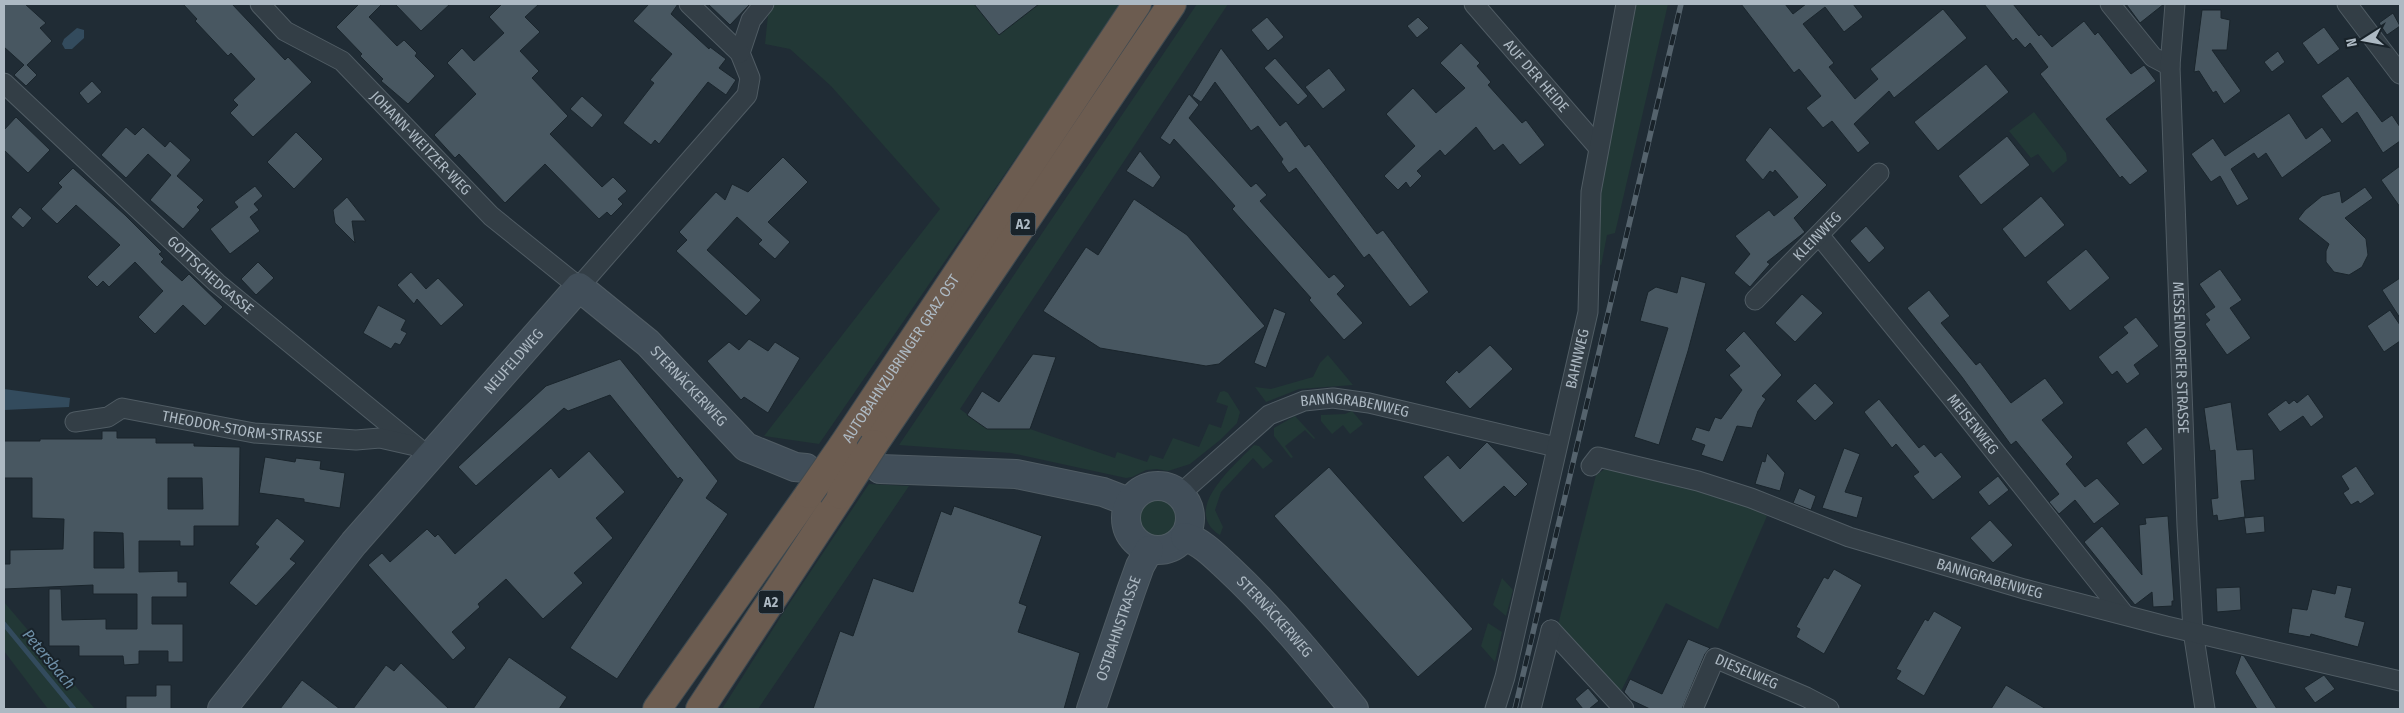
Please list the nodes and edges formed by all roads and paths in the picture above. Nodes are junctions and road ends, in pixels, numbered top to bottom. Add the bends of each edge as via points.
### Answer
1 (260, 4) edge
2 (689, 4) edge
3 (764, 4) edge
4 (1137, 4) edge
5 (1172, 4) edge
6 (1474, 4) edge
7 (1626, 4) edge
8 (2110, 4) edge
9 (2174, 4) edge
10 (2347, 4) edge
11 (740, 53) junction
12 (2170, 66) junction
13 (2400, 74) edge
14 (4, 83) edge
15 (1598, 147) junction
16 (1879, 173) dead end
17 (1820, 235) junction
18 (578, 287) junction
19 (1755, 300) dead end
20 (75, 422) dead end
21 (1556, 447) junction
22 (422, 451) junction
23 (877, 456) junction
24 (1591, 466) dead end
25 (808, 481) junction
26 (1180, 494) junction
27 (1129, 502) junction
28 (1185, 537) junction
29 (1149, 550) junction
30 (2124, 614) junction
31 (2194, 631) junction
32 (2400, 681) edge
33 (664, 699) edge
34 (222, 709) edge
35 (641, 709) edge
36 (700, 709) edge
37 (1092, 709) edge
38 (1354, 709) edge
39 (1495, 709) edge
40 (1531, 709) edge
41 (1624, 709) edge
42 (1692, 709) edge
43 (1829, 709) edge
44 (2205, 709) edge

1 - 18 street, JOHANN-WEITZER-WEG via 285,31 342,61 491,216
2 - 11 street
3 - 11 street via 751,20
4 - 25 highway, AUTOBAHNZUBRINGER GRAZ OST / A2, bridge via 843,445
5 - 23 highway, AUTOBAHNZUBRINGER GRAZ OST / A2
6 - 15 street, AUF DER HEIDE
7 - 15 street, BAHNWEG
8 - 12 street via 2153,57
9 - 12 street, MESSENDORFER STRASSE
10 - 13 street
11 - 18 street, NEUFELDWEG via 750,78 747,95
12 - 31 street, MESSENDORFER STRASSE via 2179,339
14 - 22 street, GOTTSCHEDGASSE via 217,283
15 - 21 street, BAHNWEG via 1591,192 1588,312
16 - 17 street, KLEINWEG
17 - 19 street, KLEINWEG
17 - 30 street, MEISENWEG
18 - 22 street, NEUFELDWEG
18 - 25 street, STERNÄCKERWEG via 648,343 746,447 795,467
20 - 22 street, THEODOR-STORM-STRASSE via 108,417 122,408 254,433 356,440 380,438
21 - 26 street, BANNGRABENWEG via 1369,403 1333,398 1304,401 1269,415
21 - 39 street, BAHNWEG
22 - 34 street, NEUFELDWEG via 354,543
23 - 27 street via 1016,474 1103,492
23 - 36 highway, AUTOBAHNZUBRINGER GRAZ OST / A2, bridge via 841,495
24 - 30 street, BANNGRABENWEG via 1598,457 1676,474 1751,498 1848,537 2076,604
25 - 33 highway, AUTOBAHNZUBRINGER GRAZ OST / A2
26 - 27 street via 1170,488 1153,486 1137,493
26 - 28 street via 1188,507 1190,522
27 - 29 street via 1125,516 1127,531 1136,543
28 - 29 street via 1169,550
28 - 38 street, STERNÄCKERWEG via 1209,551 1258,596
29 - 37 street, OSTBAHNSTRASSE via 1131,590
30 - 31 street, BANNGRABENWEG
31 - 32 street, BANNGRABENWEG
31 - 44 street, MESSENDORFER STRASSE
33 - 35 highway via 648,699
40 - 41 street via 1551,630
42 - 43 street, DIESELWEG via 1715,658

